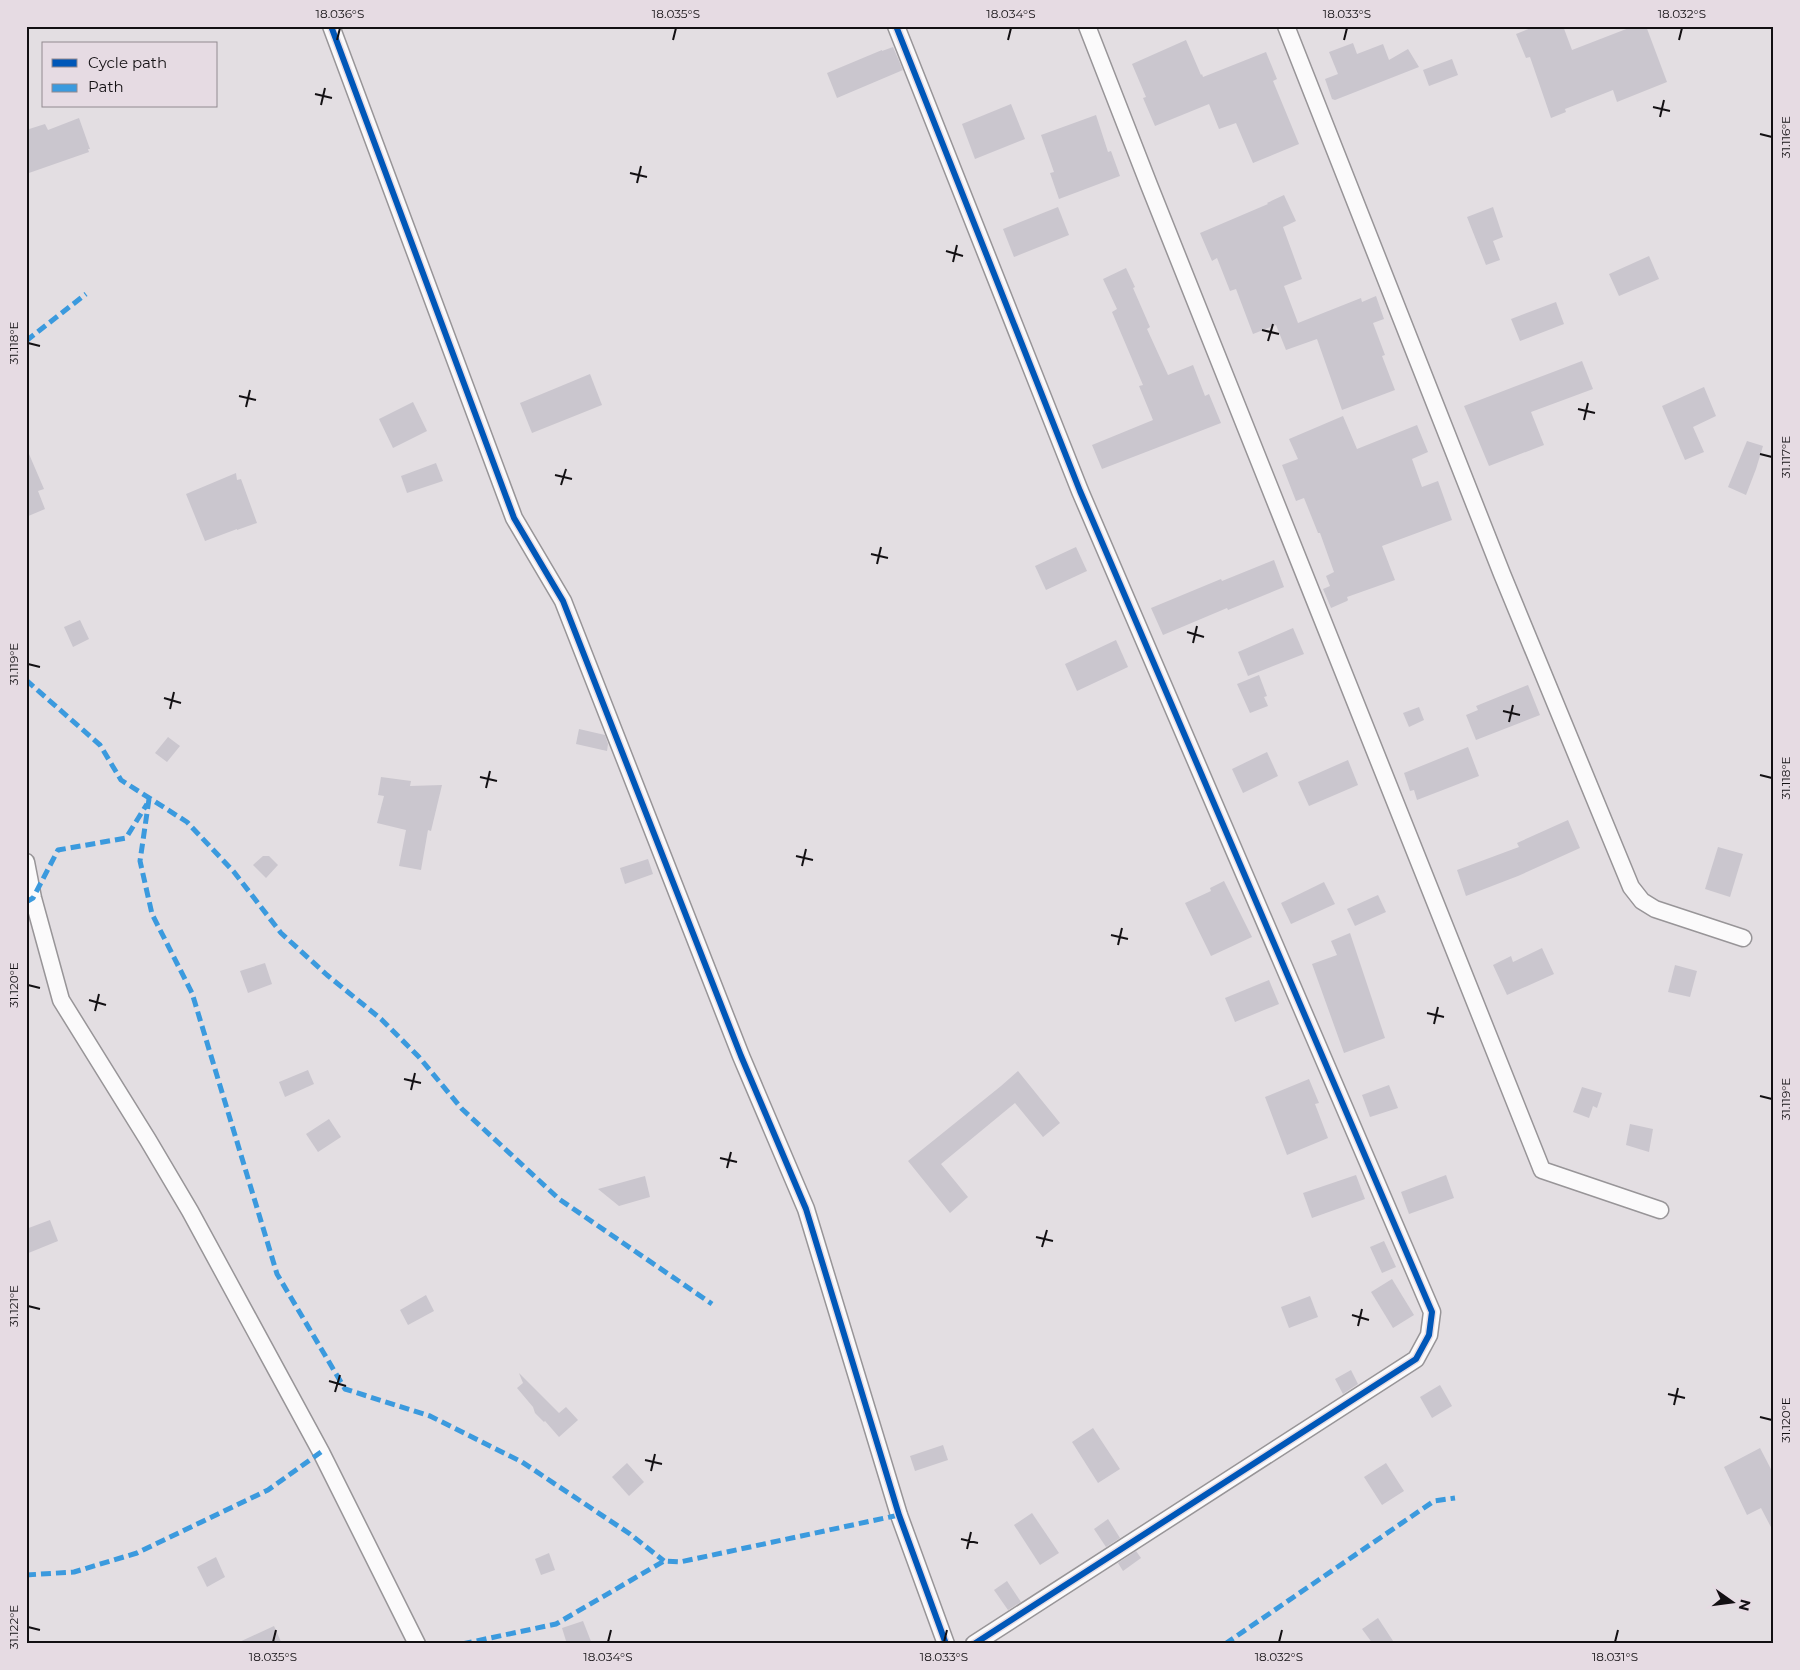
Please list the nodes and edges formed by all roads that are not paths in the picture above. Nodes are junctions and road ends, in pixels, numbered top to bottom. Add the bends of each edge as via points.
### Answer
1 (331, 26) edge
2 (896, 26) edge
3 (1088, 26) edge
4 (1286, 26) edge
5 (26, 862) edge
6 (1742, 938) dead end
7 (1660, 1210) dead end
8 (417, 1644) edge
9 (946, 1644) edge
10 (974, 1644) edge

1 - 9 street via 514,518 563,601 742,1056 806,1209 900,1515
2 - 10 street via 1080,491 1432,1312 1429,1335 1416,1359
3 - 7 street via 1542,1170
4 - 6 street via 1499,565 1631,887 1642,901 1655,909
5 - 8 street via 61,1000 190,1211 321,1452

